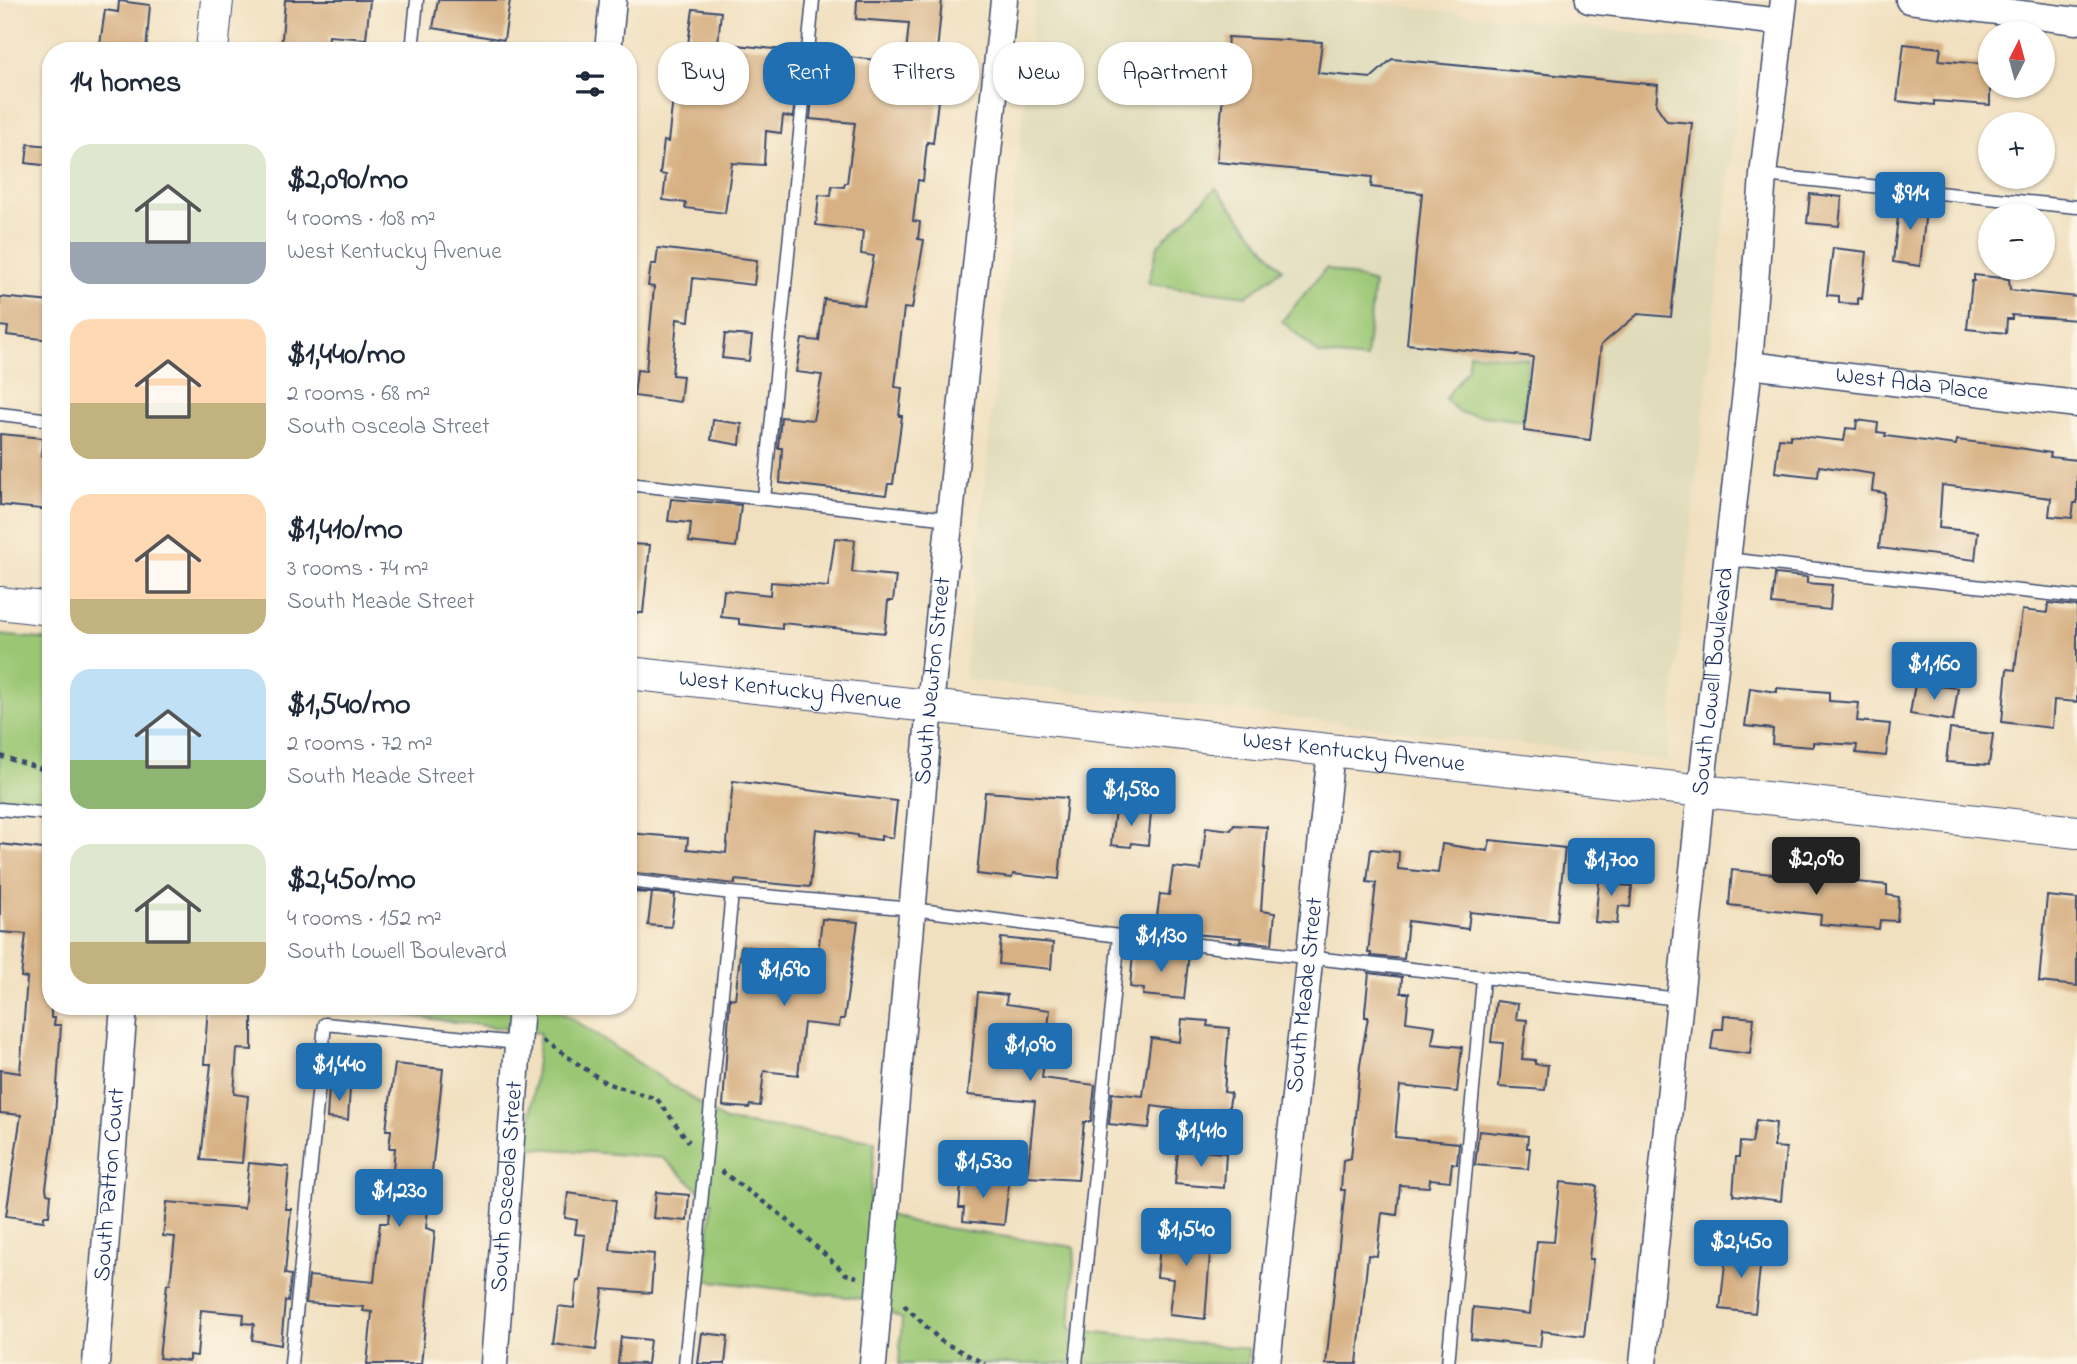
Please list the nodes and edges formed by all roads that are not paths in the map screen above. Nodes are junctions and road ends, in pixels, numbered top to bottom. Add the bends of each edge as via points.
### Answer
1 (218, 0) edge
2 (417, 0) edge
3 (613, 0) edge
4 (813, 0) edge
5 (1004, 0) edge
6 (1589, 0) edge
7 (1909, 0) edge
8 (1782, 11) edge
9 (2077, 21) edge
10 (213, 42) edge
11 (413, 42) edge
12 (609, 42) edge
13 (1763, 175) junction
14 (2077, 207) edge
15 (1749, 365) junction
16 (2077, 404) edge
17 (0, 414) edge
18 (42, 419) edge
19 (637, 485) edge
20 (764, 499) junction
21 (950, 519) junction
22 (1726, 559) junction
23 (2077, 597) edge
24 (0, 603) edge
25 (42, 608) edge
26 (637, 674) edge
27 (930, 706) junction
28 (1331, 751) junction
29 (1701, 792) junction
30 (0, 809) edge
31 (42, 813) edge
32 (2077, 832) edge
33 (637, 882) edge
34 (732, 893) junction
35 (913, 909) junction
36 (1119, 936) junction
37 (1310, 958) junction
38 (1483, 979) junction
39 (1679, 999) junction
40 (123, 1015) edge
41 (519, 1025) edge
42 (96, 1364) edge
43 (291, 1364) edge
44 (494, 1364) edge
45 (685, 1364) edge
46 (873, 1364) edge
47 (1076, 1364) edge
48 (1267, 1364) edge
49 (1448, 1364) edge
50 (1643, 1364) edge

1 - 10 street
2 - 11 lane
3 - 12 street
4 - 20 lane
5 - 21 street, South Newton Street
6 - 8 street
7 - 9 street
8 - 13 street, South Lowell Boulevard
13 - 14 lane
13 - 15 street, South Lowell Boulevard
15 - 16 street, West Ada Place
15 - 22 street, South Lowell Boulevard
17 - 18 lane
19 - 20 lane
20 - 21 lane
21 - 27 street, South Newton Street
22 - 23 lane
22 - 29 street, South Lowell Boulevard
24 - 25 street
26 - 27 street, West Kentucky Avenue
27 - 28 street, West Kentucky Avenue
27 - 35 street, South Newton Street
28 - 29 street, West Kentucky Avenue
28 - 37 street, South Meade Street
29 - 32 street, West Kentucky Avenue
29 - 39 street, South Lowell Boulevard
30 - 31 lane
33 - 34 lane
34 - 35 lane
34 - 45 lane
35 - 36 lane
35 - 46 street, South Newton Street
36 - 37 lane
36 - 47 lane
37 - 38 lane
37 - 48 street, South Meade Street
38 - 39 lane
38 - 49 lane
39 - 50 street, South Lowell Boulevard
40 - 42 street, South Patton Court
41 - 43 lane via 325,1024
41 - 44 street, South Osceola Street

